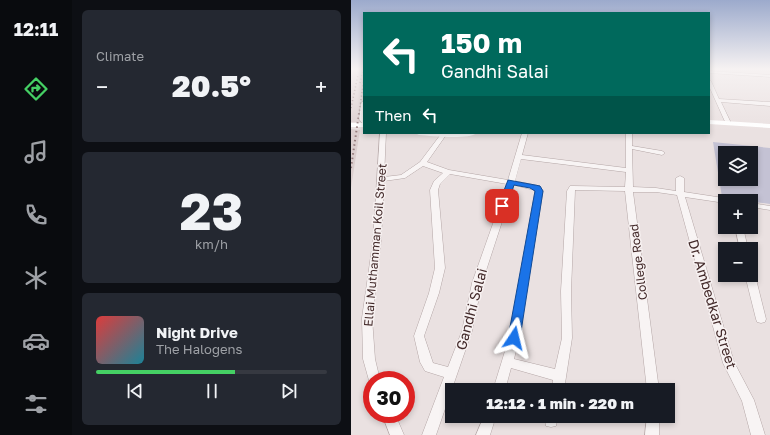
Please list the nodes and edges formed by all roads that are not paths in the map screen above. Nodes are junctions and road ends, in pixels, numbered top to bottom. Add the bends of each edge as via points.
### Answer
1 (713, 89) edge
2 (718, 100) junction
3 (770, 104) edge
4 (710, 122) edge
5 (728, 123) junction
6 (351, 125) edge
7 (363, 125) edge
8 (770, 126) edge
9 (383, 134) edge
10 (431, 134) edge
11 (464, 134) edge
12 (525, 134) edge
13 (629, 134) edge
14 (443, 135) junction
15 (629, 147) junction
16 (662, 153) dead end
17 (519, 157) junction
18 (423, 163) junction
19 (628, 170) junction
20 (448, 172) junction
21 (680, 178) dead end
22 (381, 179) junction
23 (511, 182) junction
24 (629, 190) junction
25 (680, 193) junction
26 (718, 199) edge
27 (758, 206) edge
28 (770, 208) edge
29 (752, 282) edge
30 (761, 319) dead end
31 (507, 362) junction
32 (372, 371) edge
33 (452, 374) junction
34 (560, 376) junction
35 (501, 383) edge
36 (558, 383) edge
37 (652, 383) edge
38 (392, 423) edge
39 (487, 423) edge
40 (653, 423) edge
41 (397, 435) edge
42 (429, 435) edge
43 (483, 435) edge
44 (653, 435) edge
45 (758, 435) edge

1 - 2 street
2 - 3 street
2 - 5 street
4 - 5 street
5 - 8 street
6 - 7 street
9 - 22 street, Ellai Muthamman Koil Street
10 - 14 street
11 - 14 street
12 - 17 street, Gandhi Salai
13 - 15 street, College Road
14 - 18 street
15 - 16 street
15 - 19 street, College Road
17 - 19 street
17 - 23 street, Gandhi Salai
18 - 20 street
18 - 22 street via 403,177
19 - 24 street, College Road
20 - 23 street
20 - 33 street via 434,190 440,268 419,336 429,367
21 - 25 street, Dr. Ambedkar Street
22 - 32 street, Ellai Muthamman Koil Street via 377,241 367,318
23 - 31 street via 532,186 539,191 514,338
23 - 33 street, Gandhi Salai via 477,283 467,330
24 - 25 street
24 - 34 street via 576,187 571,189 566,291 567,338
24 - 37 street, College Road
25 - 26 street
25 - 45 street, Dr. Ambedkar Street via 729,363 748,400
27 - 28 street
29 - 30 street
31 - 34 street
31 - 35 street
33 - 42 street, Gandhi Salai
34 - 36 street
38 - 41 street
39 - 43 street
40 - 44 street

